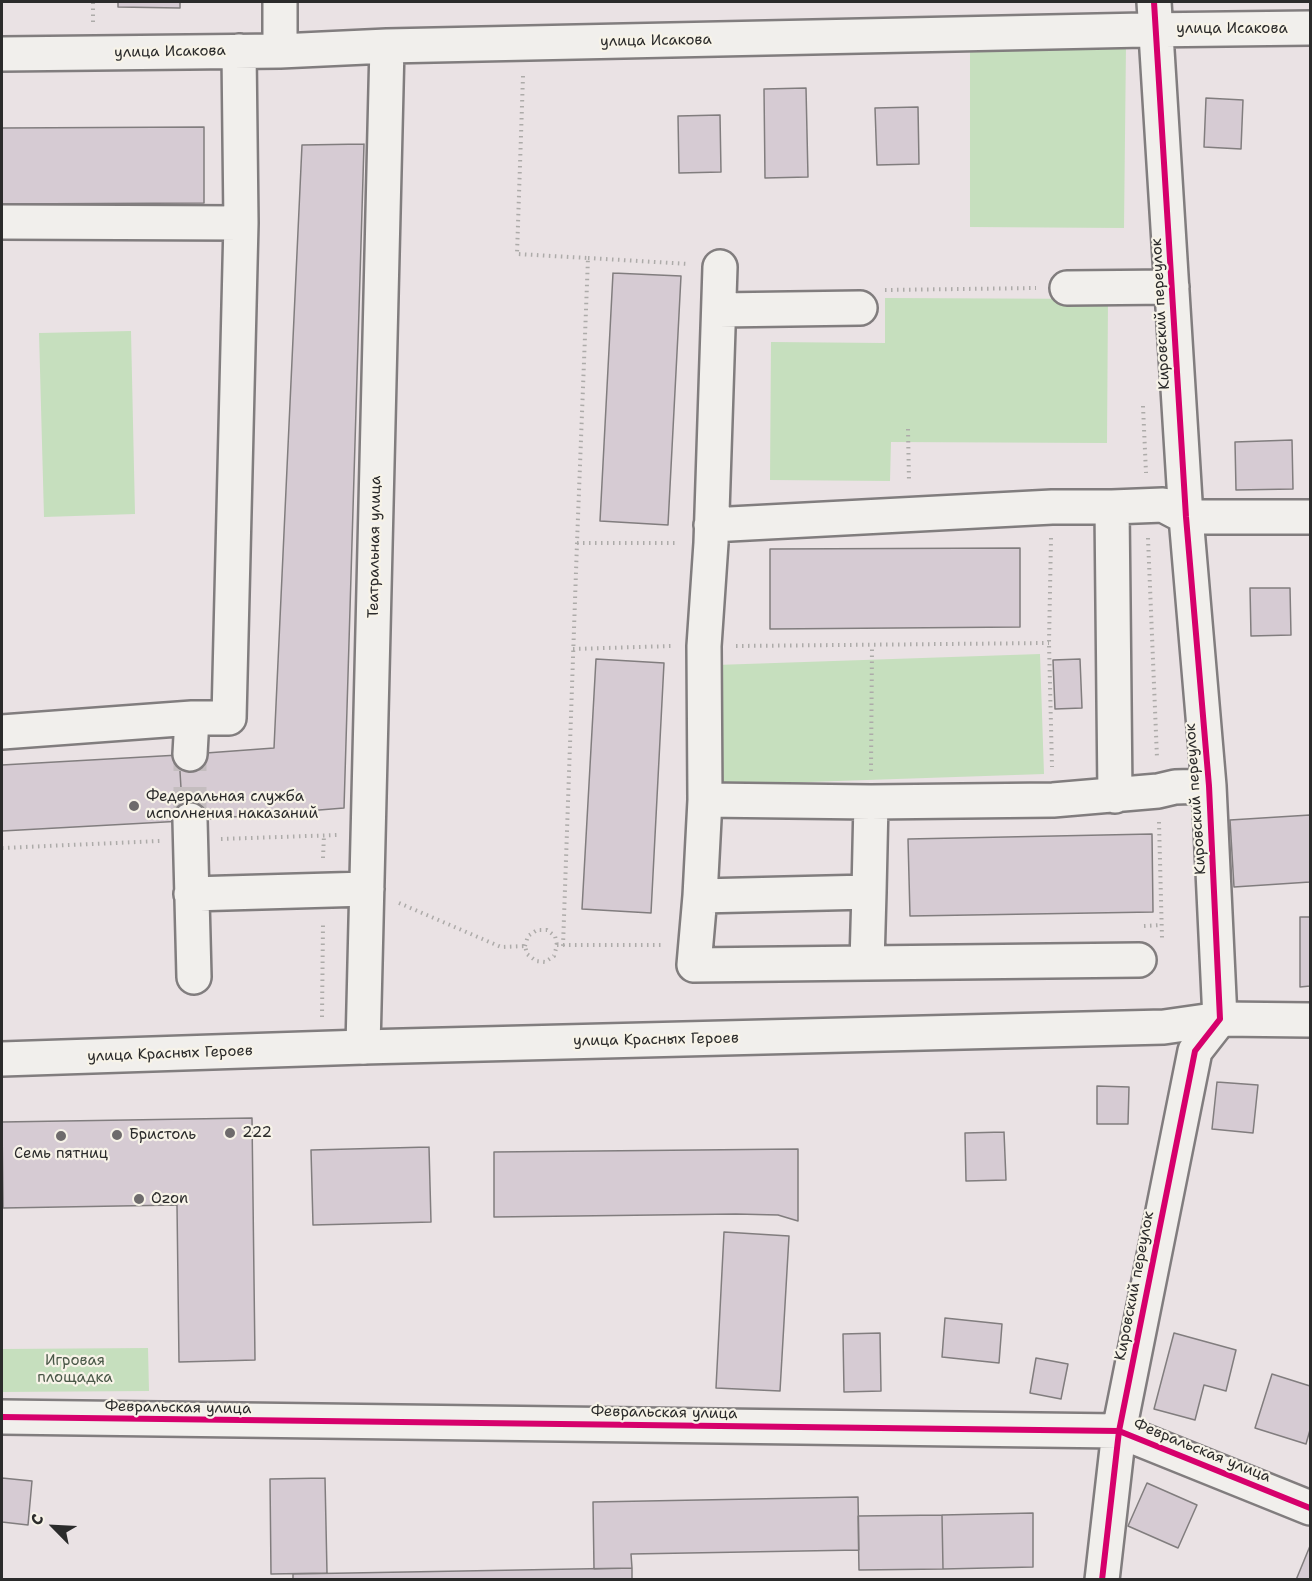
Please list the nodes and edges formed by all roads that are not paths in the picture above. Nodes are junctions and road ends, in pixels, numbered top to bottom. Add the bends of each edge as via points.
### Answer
1 (280, 2) edge
2 (1155, 16) edge
3 (1311, 28) edge
4 (387, 46) junction
5 (239, 51) junction
6 (280, 51) junction
7 (2, 54) edge
8 (2, 222) edge
9 (242, 223) junction
10 (705, 266) road end
11 (1172, 287) junction
12 (1067, 288) road end
13 (860, 308) road end
14 (719, 310) junction
15 (1112, 507) junction
16 (1186, 517) junction
17 (1311, 517) edge
18 (711, 525) junction
19 (192, 718) junction
20 (2, 732) edge
21 (190, 754) tunnel mouth
22 (1209, 786) junction
23 (1115, 796) junction
24 (705, 800) junction
25 (871, 802) junction
26 (189, 820) tunnel mouth
27 (367, 889) junction
28 (869, 892) junction
29 (191, 894) junction
30 (700, 896) junction
31 (1139, 960) dead end
32 (867, 963) junction
33 (194, 977) dead end
34 (1220, 1019) junction
35 (1311, 1020) edge
36 (363, 1047) junction
37 (2, 1059) edge
38 (2, 1418) edge
39 (1119, 1431) junction
40 (1311, 1508) edge
41 (1102, 1580) edge

1 - 6 street
2 - 3 street, улица Исакова
2 - 4 street, улица Исакова via 524,44
2 - 11 street, Кировский переулок
4 - 6 street, улица Исакова
4 - 27 street, Театральная улица via 387,432
5 - 6 street, улица Исакова
5 - 7 street, улица Исакова
5 - 9 street
8 - 9 street
9 - 19 street via 229,718
10 - 14 street
11 - 12 street
11 - 16 street, Кировский переулок
13 - 14 street
14 - 18 street
15 - 16 street via 1163,505
15 - 18 street
15 - 23 street
16 - 17 street
16 - 22 street, Кировский переулок
18 - 24 street via 704,646
19 - 20 street
19 - 21 street
22 - 23 street
22 - 34 street, Кировский переулок
23 - 25 street
24 - 25 street
24 - 30 street
25 - 28 street
26 - 29 street
27 - 29 street
27 - 36 street, Театральная улица
28 - 30 street
28 - 32 street
29 - 33 street
30 - 32 street via 694,965
31 - 32 street
34 - 35 street, улица Красных Героев
34 - 36 street, улица Красных Героев via 1164,1027
34 - 39 street, Кировский переулок via 1195,1051
36 - 37 street, улица Красных Героев
38 - 39 street, Февральская улица
39 - 40 street, Февральская улица
39 - 41 street, Кировский переулок

